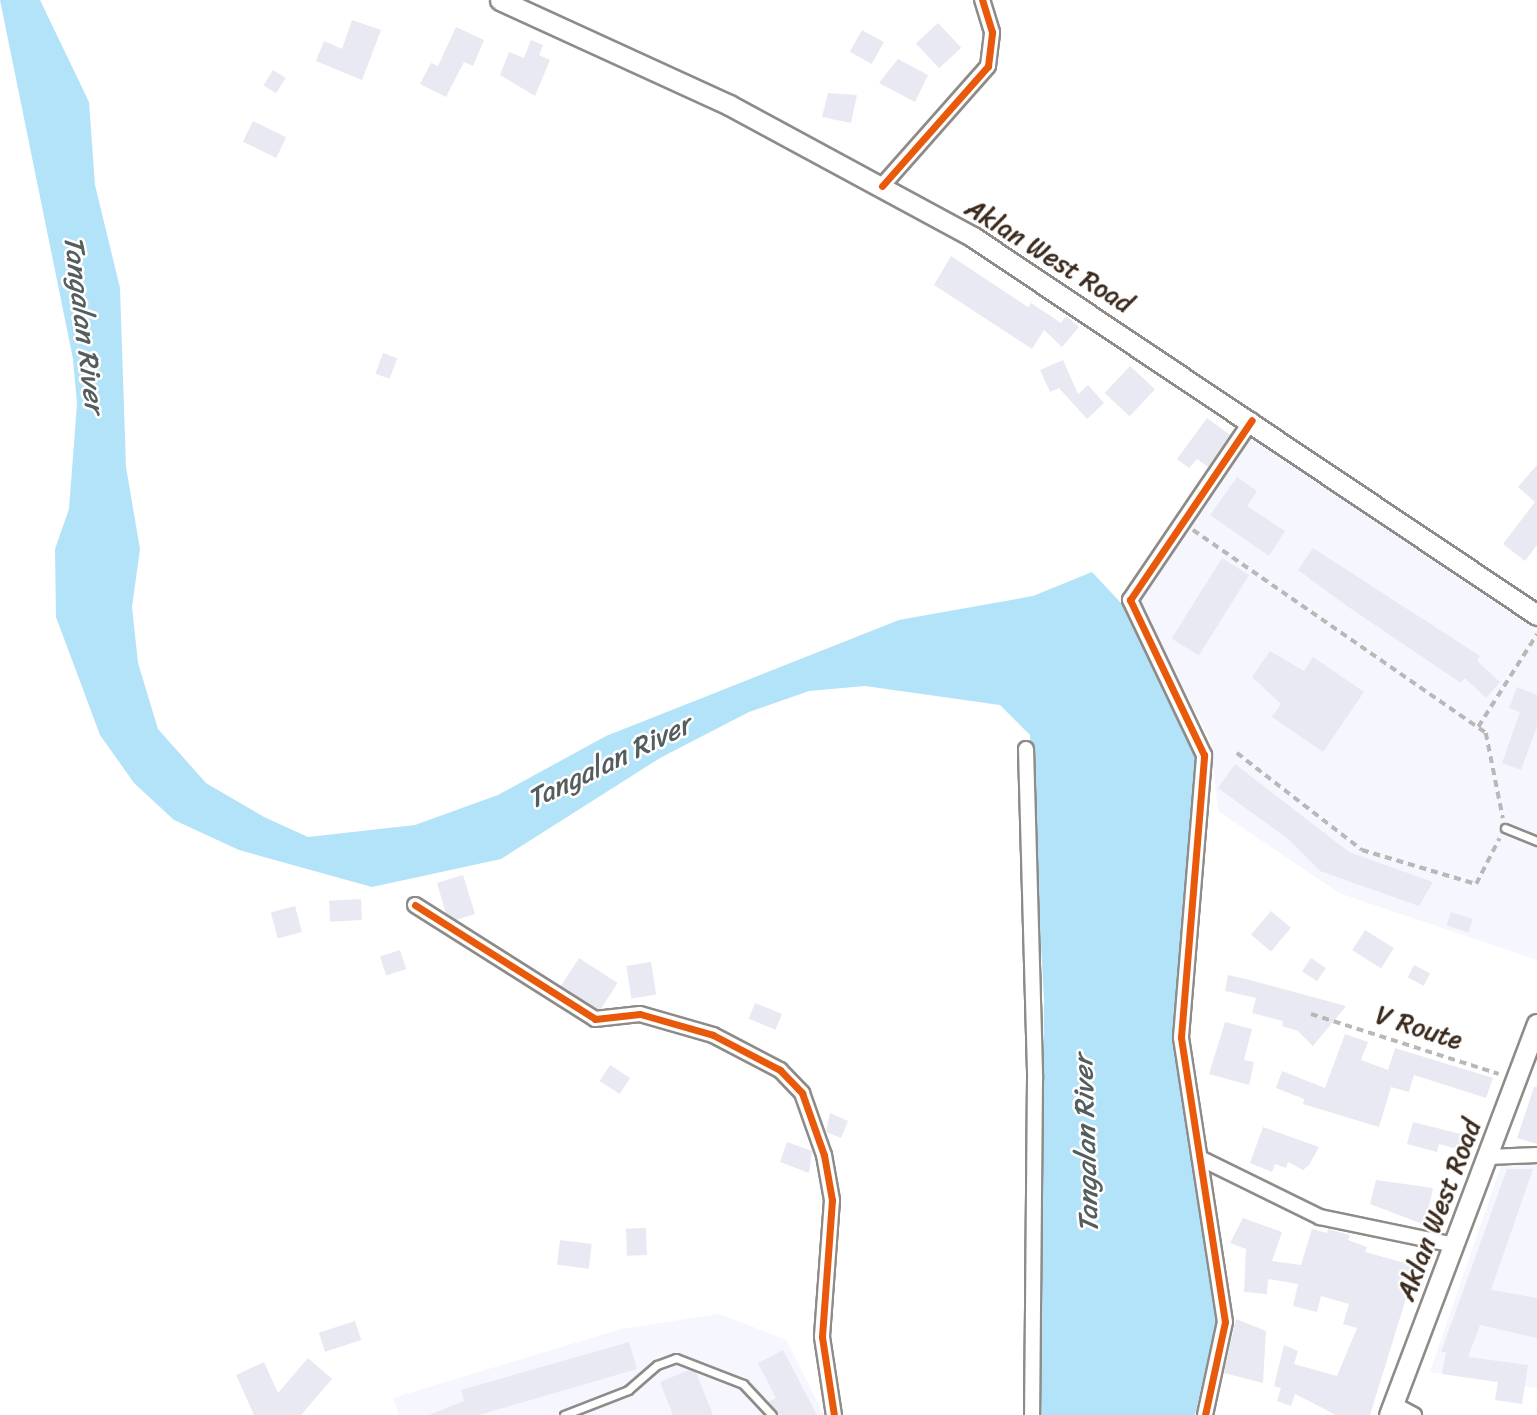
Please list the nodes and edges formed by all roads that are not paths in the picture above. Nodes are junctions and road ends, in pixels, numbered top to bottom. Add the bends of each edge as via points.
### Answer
1 (500, 0) edge
2 (982, 0) edge
3 (881, 186) junction
4 (1252, 420) junction
5 (1537, 615) edge
6 (1026, 749) dead end
7 (1504, 828) road end
8 (1537, 841) edge
9 (415, 905) dead end
10 (1537, 1024) edge
11 (1537, 1156) edge
12 (1488, 1157) junction
13 (1200, 1158) junction
14 (1454, 1245) junction
15 (1391, 1409) edge
16 (564, 1415) edge
17 (772, 1415) edge
18 (834, 1415) edge
19 (1032, 1415) edge
20 (1205, 1415) edge
21 (1414, 1415) edge

1 - 3 main road, Aklan West Road via 729,105
2 - 3 street via 992,32 988,65
3 - 4 main road, Aklan West Road via 1049,284
4 - 5 main road, Aklan West Road
4 - 13 street via 1130,600 1204,755 1181,1037
6 - 19 street via 1035,1079
7 - 8 lane
9 - 18 street via 595,1019 640,1014 713,1035 780,1070 802,1093 824,1154 832,1200 822,1338
10 - 12 main road, Aklan West Road
11 - 12 street
12 - 14 main road, Aklan West Road
13 - 14 street via 1320,1217
13 - 20 street via 1225,1322
14 - 15 main road, Aklan West Road
15 - 21 street
16 - 17 lane via 628,1390 657,1365 676,1358 743,1384

